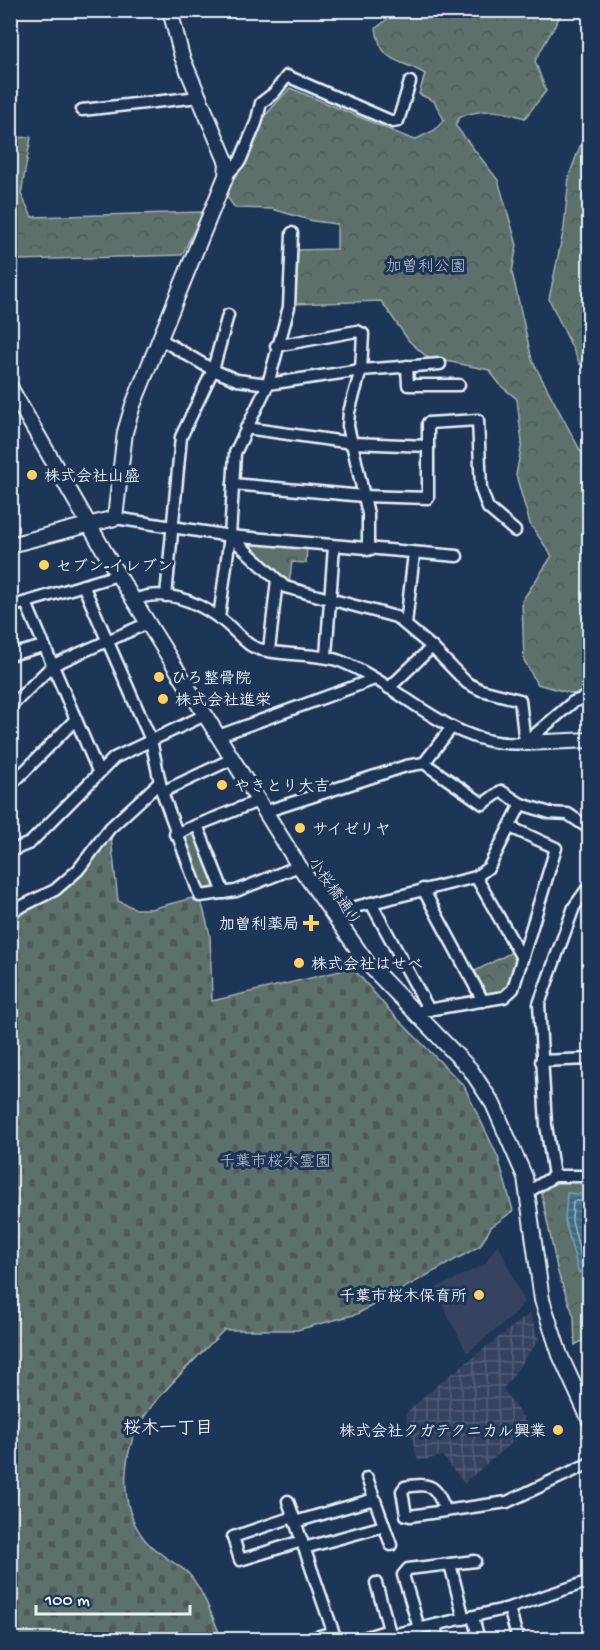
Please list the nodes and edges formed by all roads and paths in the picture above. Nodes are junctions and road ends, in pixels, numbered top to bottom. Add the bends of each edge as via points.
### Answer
1 (170, 10) edge
2 (410, 82) dead end
3 (200, 97) junction
4 (82, 110) dead end
5 (226, 176) junction
6 (292, 233) dead end
7 (228, 315) dead end
8 (162, 340) junction
9 (276, 346) junction
10 (440, 364) dead end
11 (407, 366) junction
12 (213, 370) junction
13 (361, 370) junction
14 (268, 384) junction
15 (459, 385) dead end
16 (10, 387) edge
17 (246, 428) junction
18 (352, 443) junction
19 (428, 446) junction
20 (233, 484) junction
21 (363, 496) junction
22 (115, 518) junction
23 (90, 524) junction
24 (173, 528) junction
25 (515, 531) dead end
26 (230, 536) junction
27 (10, 544) edge
28 (334, 546) junction
29 (368, 550) junction
30 (414, 553) junction
31 (457, 556) dead end
32 (118, 575) junction
33 (277, 580) junction
34 (83, 585) junction
35 (166, 596) junction
36 (329, 599) junction
37 (134, 600) junction
38 (26, 603) junction
39 (10, 607) edge
40 (219, 618) junction
41 (148, 623) junction
42 (406, 624) junction
43 (107, 642) junction
44 (44, 646) junction
45 (432, 647) junction
46 (269, 650) junction
47 (10, 655) edge
48 (327, 656) junction
49 (53, 665) junction
50 (375, 679) junction
51 (389, 688) junction
52 (590, 696) edge
53 (10, 707) edge
54 (204, 716) junction
55 (76, 719) junction
56 (452, 727) junction
57 (218, 736) junction
58 (151, 740) junction
59 (590, 740) edge
60 (525, 743) junction
61 (232, 759) junction
62 (424, 763) junction
63 (98, 771) junction
64 (10, 786) edge
65 (160, 787) junction
66 (521, 804) junction
67 (261, 806) junction
68 (197, 825) junction
69 (590, 825) edge
70 (510, 827) junction
71 (176, 834) junction
72 (10, 851) edge
73 (299, 866) junction
74 (476, 877) junction
75 (590, 885) edge
76 (423, 889) junction
77 (224, 893) junction
78 (371, 903) junction
79 (10, 912) edge
80 (331, 914) junction
81 (522, 957) junction
82 (483, 1001) junction
83 (422, 1011) junction
84 (590, 1059) edge
85 (541, 1061) junction
86 (554, 1176) junction
87 (590, 1176) edge
88 (528, 1192) junction
89 (590, 1420) edge
90 (590, 1463) edge
91 (367, 1478) dead end
92 (374, 1499) junction
93 (288, 1501) dead end
94 (446, 1511) dead end
95 (294, 1520) junction
96 (384, 1526) junction
97 (303, 1545) junction
98 (392, 1545) dead end
99 (476, 1562) dead end
100 (450, 1564) junction
101 (590, 1581) edge
102 (376, 1583) dead end
103 (510, 1608) junction
104 (468, 1618) junction
105 (436, 1625) junction
106 (419, 1628) junction
107 (391, 1635) edge
108 (335, 1636) edge
109 (307, 1640) edge
110 (357, 1640) edge
111 (437, 1640) edge
112 (479, 1640) edge
113 (518, 1640) edge

1 - 3 street via 182,57
2 - 5 street via 398,121 393,122 287,76 261,103 240,161
3 - 4 street
3 - 5 street via 227,163
5 - 8 street
6 - 9 street via 288,307
7 - 12 street
8 - 12 street
8 - 22 street via 125,432
9 - 13 street via 357,331 363,334
9 - 14 street
10 - 11 street
11 - 13 street
11 - 15 street via 408,385
12 - 14 street via 237,380
12 - 24 street via 181,437
13 - 14 street
13 - 18 street via 349,412
14 - 17 street
16 - 23 street, 小桜橋通り
17 - 18 street
17 - 20 street via 235,453
18 - 19 street
18 - 21 street
19 - 21 street via 428,498
19 - 25 street via 428,423 478,420 481,489 488,508
20 - 21 street
20 - 26 street
21 - 29 street via 368,514
22 - 23 street
22 - 24 street
23 - 27 street
23 - 32 street, 小桜橋通り
24 - 26 street
24 - 35 street
26 - 28 street
26 - 33 street
26 - 40 street
28 - 29 street
28 - 36 street
29 - 30 street
30 - 31 street
30 - 42 street
32 - 34 street
32 - 37 street, 小桜橋通り
33 - 36 street via 285,587
33 - 46 street
34 - 38 street
34 - 43 street
35 - 37 street via 149,594
35 - 40 street via 188,599
36 - 42 street
36 - 48 street
37 - 41 street, 小桜橋通り
38 - 39 street
38 - 44 street
40 - 46 street via 252,646
41 - 43 street
41 - 54 street, 小桜橋通り
42 - 45 street
43 - 49 street
43 - 58 street
44 - 47 street
44 - 49 street
45 - 51 street
45 - 60 street via 467,683 520,700
46 - 48 street
48 - 50 street
49 - 53 street
49 - 55 street
50 - 51 street
50 - 57 street
51 - 56 street
52 - 60 street via 573,702
54 - 57 street, 小桜橋通り
54 - 58 street
55 - 63 street
55 - 64 street
56 - 60 street via 495,743
56 - 62 street
57 - 61 street, 小桜橋通り
58 - 63 street via 114,758
58 - 65 street
59 - 60 street
61 - 65 street
61 - 67 street, 小桜橋通り
62 - 66 street via 483,804 501,791
62 - 67 street
63 - 72 street via 30,843
65 - 71 street
65 - 79 street via 110,828 78,870 55,890
66 - 69 street via 568,814 587,827
66 - 70 street
67 - 68 street
67 - 73 street, 小桜橋通り
68 - 71 street
68 - 77 street
70 - 74 street via 489,867
70 - 81 street via 556,848
71 - 77 street via 200,896
73 - 77 street
73 - 80 street, 小桜橋通り
74 - 76 street
74 - 81 street
75 - 85 street via 574,908 539,1004
76 - 78 street
76 - 82 street
78 - 80 street
78 - 83 street
80 - 83 street, 小桜橋通り via 368,964
81 - 82 street via 513,989 504,997
82 - 83 street
83 - 88 street, 小桜橋通り via 493,1104 512,1143
84 - 85 street
85 - 86 street
86 - 87 street
86 - 88 street
88 - 89 street, 小桜橋通り via 542,1300 560,1355
90 - 94 street via 507,1502
91 - 92 street
92 - 95 street
92 - 96 street
93 - 95 street
95 - 97 street
95 - 97 street via 233,1537 240,1560
96 - 97 street
96 - 98 street
97 - 108 street
99 - 100 street
100 - 104 street
100 - 106 street via 405,1571 403,1575
101 - 103 street
102 - 107 street
103 - 104 street
103 - 113 street
104 - 105 street
104 - 112 street
105 - 106 street
105 - 111 street
106 - 107 street
107 - 110 street
108 - 109 street

